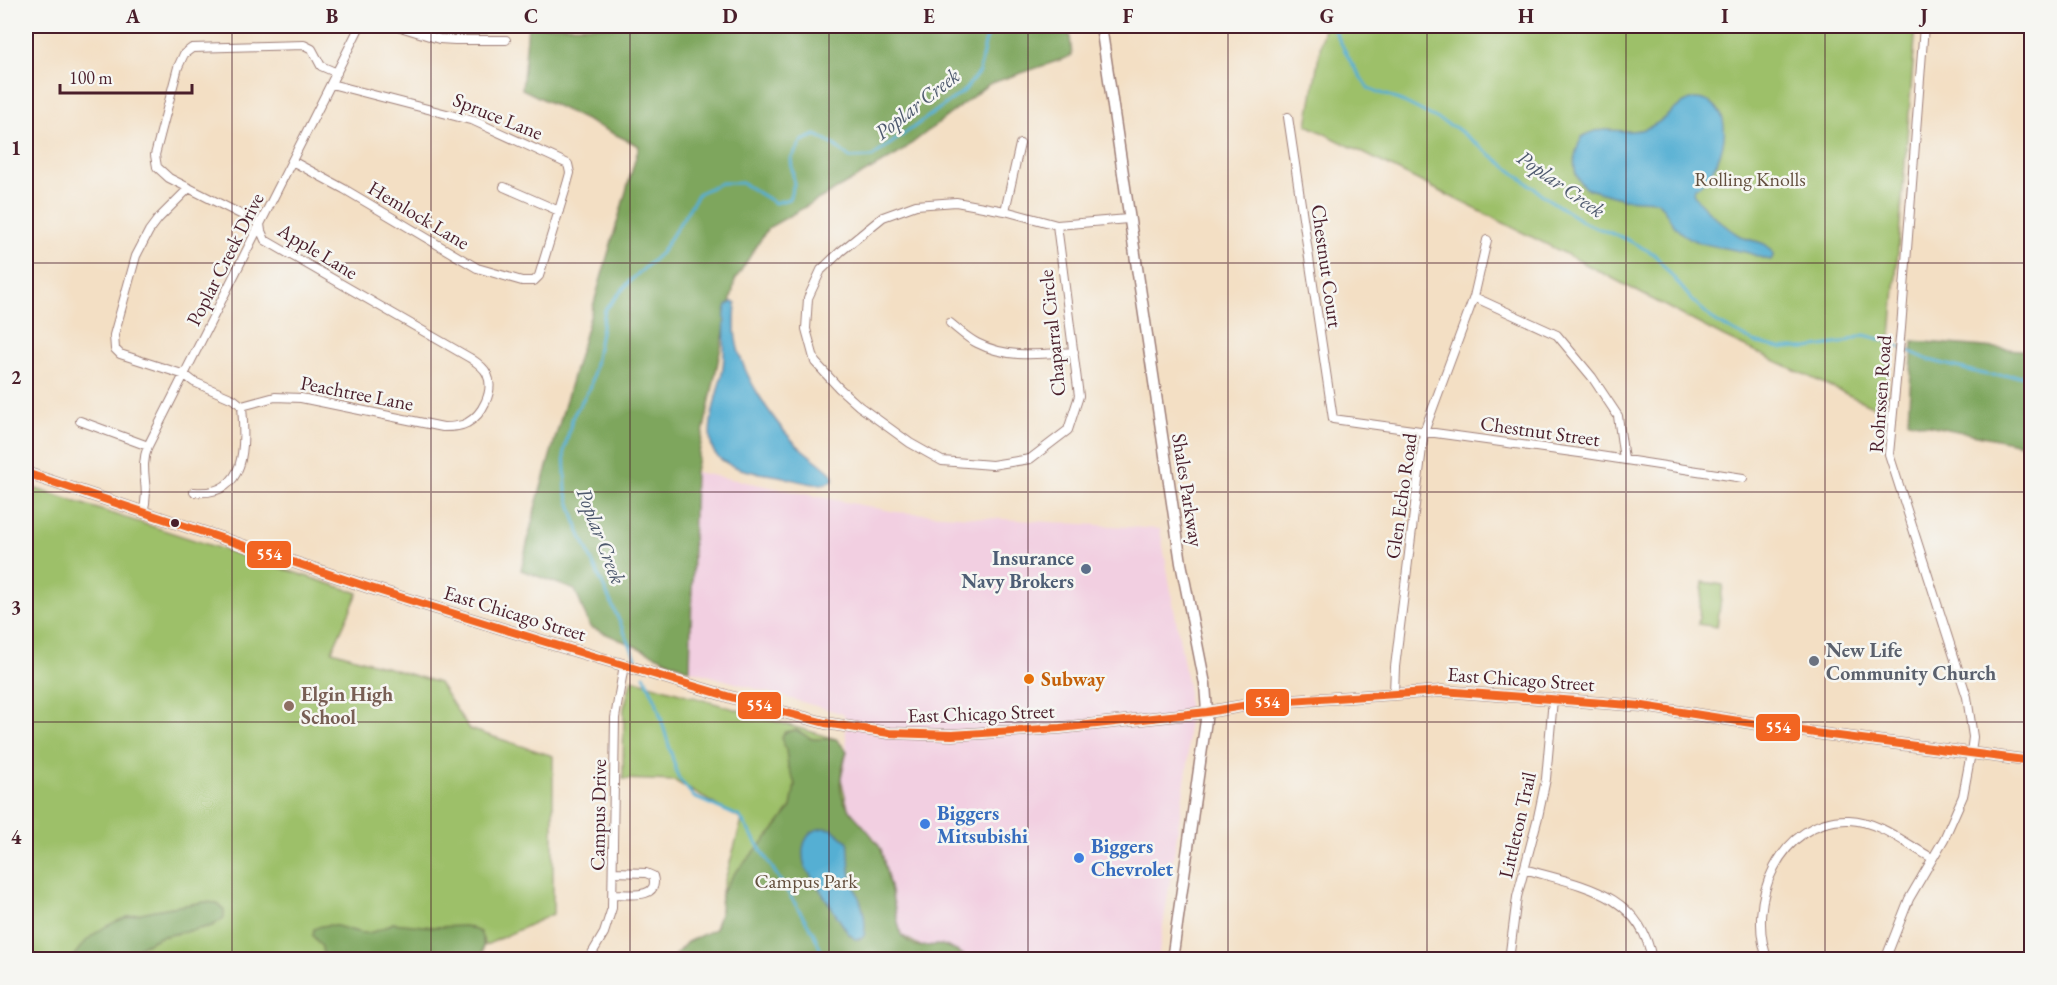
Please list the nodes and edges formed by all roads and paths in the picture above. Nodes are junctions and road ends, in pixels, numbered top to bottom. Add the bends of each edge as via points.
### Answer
1 (27, 26) edge
2 (360, 26) edge
3 (397, 26) edge
4 (1101, 26) edge
5 (1924, 26) edge
6 (26, 36) edge
7 (506, 40) dead end
8 (337, 73) junction
9 (331, 84) junction
10 (1288, 117) dead end
11 (1020, 144) dead end
12 (292, 161) junction
13 (504, 187) dead end
14 (189, 188) junction
15 (559, 211) junction
16 (1005, 211) junction
17 (1128, 219) junction
18 (260, 224) junction
19 (1057, 225) junction
20 (1487, 240) dead end
21 (1474, 297) junction
22 (950, 323) dead end
23 (1074, 352) junction
24 (185, 375) junction
25 (242, 406) junction
26 (1333, 419) joint
27 (80, 421) dead end
28 (466, 423) joint
29 (1424, 432) junction
30 (148, 446) junction
31 (1624, 459) junction
32 (26, 473) edge
33 (1743, 478) dead end
34 (194, 492) dead end
35 (143, 512) junction
36 (624, 664) junction
37 (1394, 693) junction
38 (1553, 699) junction
39 (1207, 712) junction
40 (1971, 753) junction
41 (2031, 761) edge
42 (1932, 858) junction
43 (1524, 869) junction
44 (614, 872) junction
45 (614, 894) junction
46 (588, 960) edge
47 (1173, 960) edge
48 (1509, 960) edge
49 (1652, 960) edge
50 (1768, 960) edge
51 (1885, 960) edge

1 - 6 street
2 - 8 street, Poplar Creek Drive
3 - 7 street via 439,39
4 - 17 main road, Shales Parkway
5 - 40 street, Rohrssen Road via 1889,454 1966,697
8 - 9 street, Poplar Creek Drive
8 - 14 street, Apple Lane via 321,66 312,48 304,45 200,47 184,54 155,154 162,173
9 - 12 street, Poplar Creek Drive
9 - 15 street, Spruce Lane via 474,120 568,164 570,173
10 - 26 street, Chestnut Court
11 - 16 street
12 - 15 street, Hemlock Lane via 477,268 512,279 534,281 539,276
12 - 18 street, Poplar Creek Drive
13 - 15 street
14 - 18 street, Apple Lane
14 - 24 street via 158,219 140,247 114,343 120,354
16 - 19 street, Chaparral Circle
16 - 23 street, Chaparral Circle via 956,202 916,205 884,217 821,270 807,298 806,328 815,362 859,406 910,443 942,461 992,465 1030,459 1068,430 1079,396
17 - 19 street, Chaparral Circle
17 - 39 main road, Shales Parkway
18 - 24 street, Poplar Creek Drive
18 - 28 street, Apple Lane via 265,240 470,358 484,370 488,377 487,396 482,409
19 - 23 street, Chaparral Circle
20 - 21 street, Glen Echo Road
21 - 29 street, Glen Echo Road
21 - 31 street via 1557,335 1593,377 1618,416
22 - 23 street via 975,342 1000,352
24 - 25 street
24 - 30 street, Poplar Creek Drive
25 - 28 street, Peachtree Lane via 288,396 443,427
25 - 34 street via 241,454 232,480 216,492
26 - 29 street, Chestnut Street
27 - 30 street
29 - 31 street, Chestnut Street
29 - 37 street, Glen Echo Road
30 - 35 street, Poplar Creek Drive via 143,466 147,495
31 - 33 street, Chestnut Street
32 - 35 main road, East Chicago Street
35 - 36 main road, East Chicago Street via 392,594
36 - 39 main road, East Chicago Street via 825,723 889,733 987,734
36 - 44 street, Campus Drive via 615,718
37 - 38 main road, East Chicago Street via 1442,691
37 - 39 main road, East Chicago Street via 1260,703
38 - 40 main road, East Chicago Street via 1643,706
38 - 43 street, Littleton Trail via 1546,779
39 - 47 main road, Shales Parkway
40 - 41 main road, East Chicago Street
40 - 42 street via 1956,814
42 - 50 street via 1862,822 1827,823 1796,837 1776,862 1763,900 1761,933
42 - 51 street via 1909,899
43 - 48 street, Littleton Trail
43 - 49 street via 1614,899 1638,923
44 - 45 street, Campus Drive
44 - 45 street via 646,873 655,882 648,893
45 - 46 street, Campus Drive via 604,933

